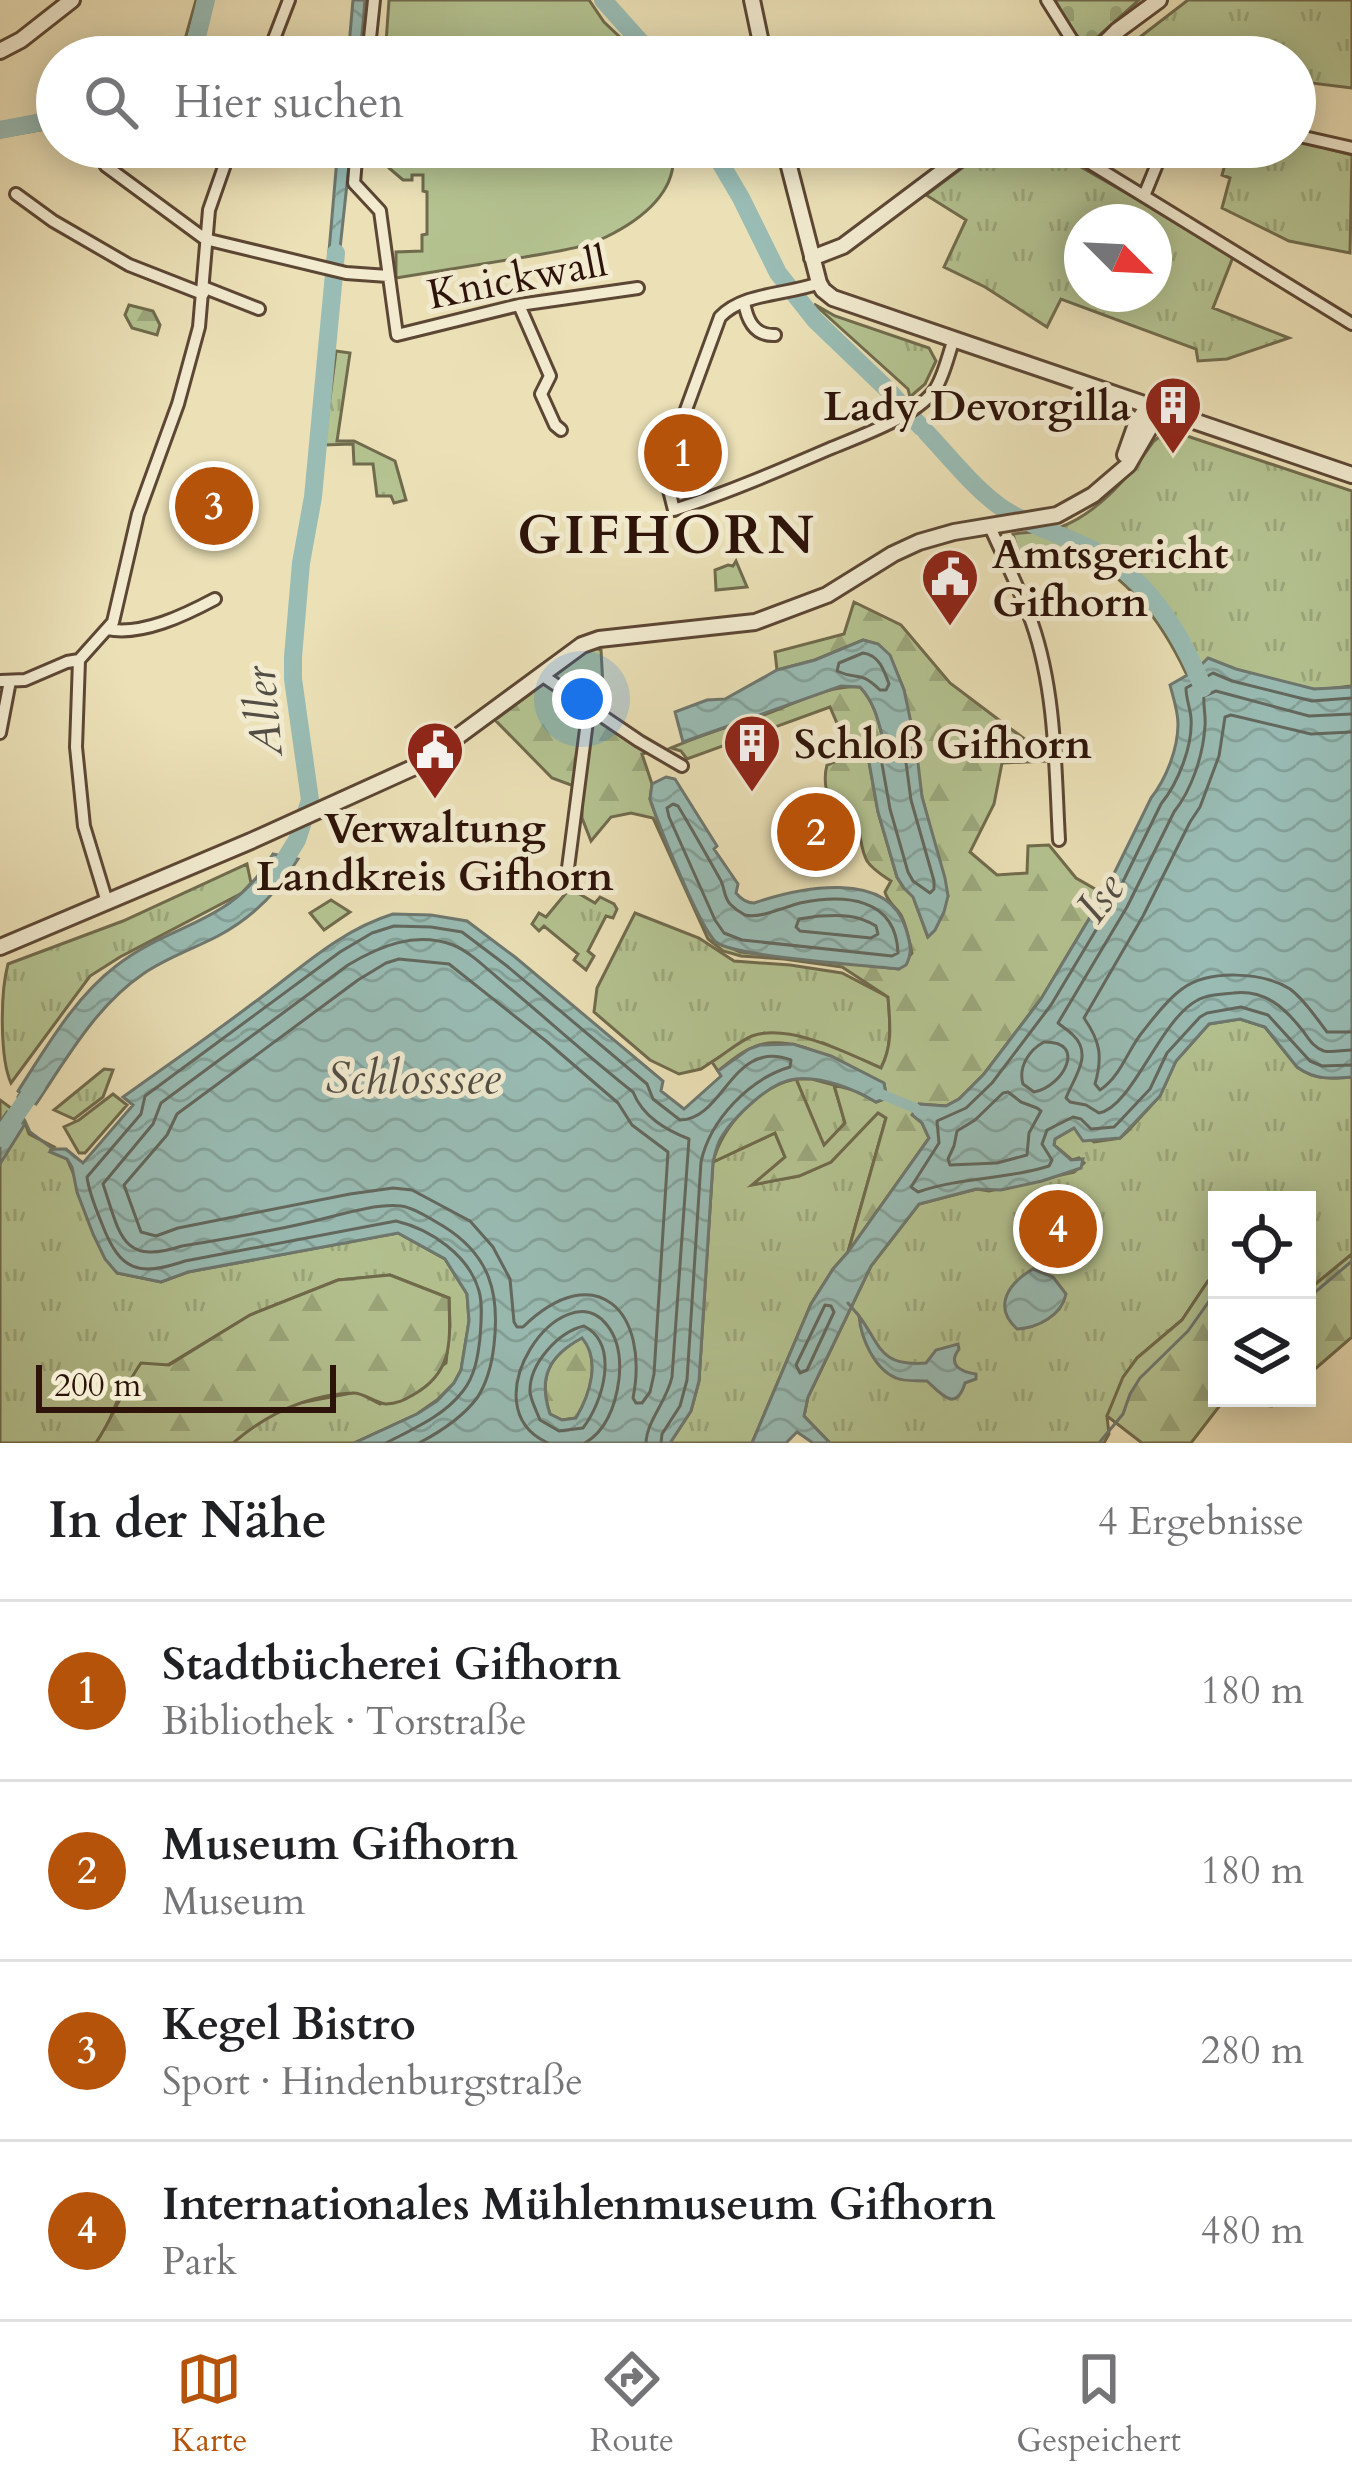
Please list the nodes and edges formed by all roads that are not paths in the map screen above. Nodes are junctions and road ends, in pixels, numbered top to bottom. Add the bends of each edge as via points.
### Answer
1 (72, 0) edge
2 (289, 0) edge
3 (374, 0) edge
4 (752, 0) edge
5 (1047, 0) edge
6 (1159, 0) edge
7 (275, 36) edge
8 (370, 36) edge
9 (760, 36) edge
10 (1070, 36) edge
11 (1111, 36) edge
12 (0, 51) edge
13 (1316, 140) edge
14 (1352, 148) edge
15 (109, 168) edge
16 (224, 168) edge
17 (355, 168) edge
18 (789, 168) edge
19 (947, 168) edge
20 (1098, 168) edge
21 (1155, 168) edge
22 (16, 194) dead end
23 (1144, 196) junction
24 (205, 239) junction
25 (812, 258) junction
26 (388, 276) junction
27 (812, 285) junction
28 (638, 288) dead end
29 (203, 290) junction
30 (520, 305) junction
31 (745, 308) junction
32 (259, 309) dead end
33 (1352, 324) edge
34 (776, 335) dead end
35 (954, 339) junction
36 (1148, 406) junction
37 (561, 430) dead end
38 (1352, 473) edge
39 (989, 527) junction
40 (215, 599) dead end
41 (107, 629) junction
42 (79, 660) junction
43 (540, 674) junction
44 (5, 681) edge
45 (589, 706) junction
46 (0, 733) edge
47 (682, 766) dead end
48 (1059, 840) dead end
49 (568, 868) dead end
50 (106, 902) junction
51 (0, 947) edge

1 - 12 street
2 - 7 street
3 - 8 street
4 - 9 street
5 - 10 street
6 - 11 street
13 - 14 street
15 - 24 street
16 - 24 street
17 - 26 street, Knickwall via 354,182 380,212
18 - 25 street
19 - 25 street via 843,246
20 - 23 street
21 - 23 street
22 - 29 street via 129,265
23 - 33 street
24 - 26 street, Knickwall
24 - 29 street
25 - 27 street
26 - 30 street, Knickwall via 397,335
27 - 31 street
27 - 35 street
28 - 30 street, Knickwall
29 - 32 street
29 - 41 street via 178,404
30 - 37 street via 550,376 545,406
31 - 34 street via 754,328
31 - 35 street via 732,306 720,317 677,428 666,478 674,509 919,405 938,385
35 - 36 street
36 - 38 street
36 - 39 street via 1141,446 1104,487 1057,515
39 - 43 street via 920,542 826,595 755,622 599,638
39 - 48 street via 1033,627 1051,712
40 - 41 street via 149,626
41 - 42 street
42 - 44 street
42 - 50 street via 84,826
43 - 45 street
43 - 50 street via 419,765
44 - 46 street
45 - 47 street
45 - 49 street
50 - 51 street

